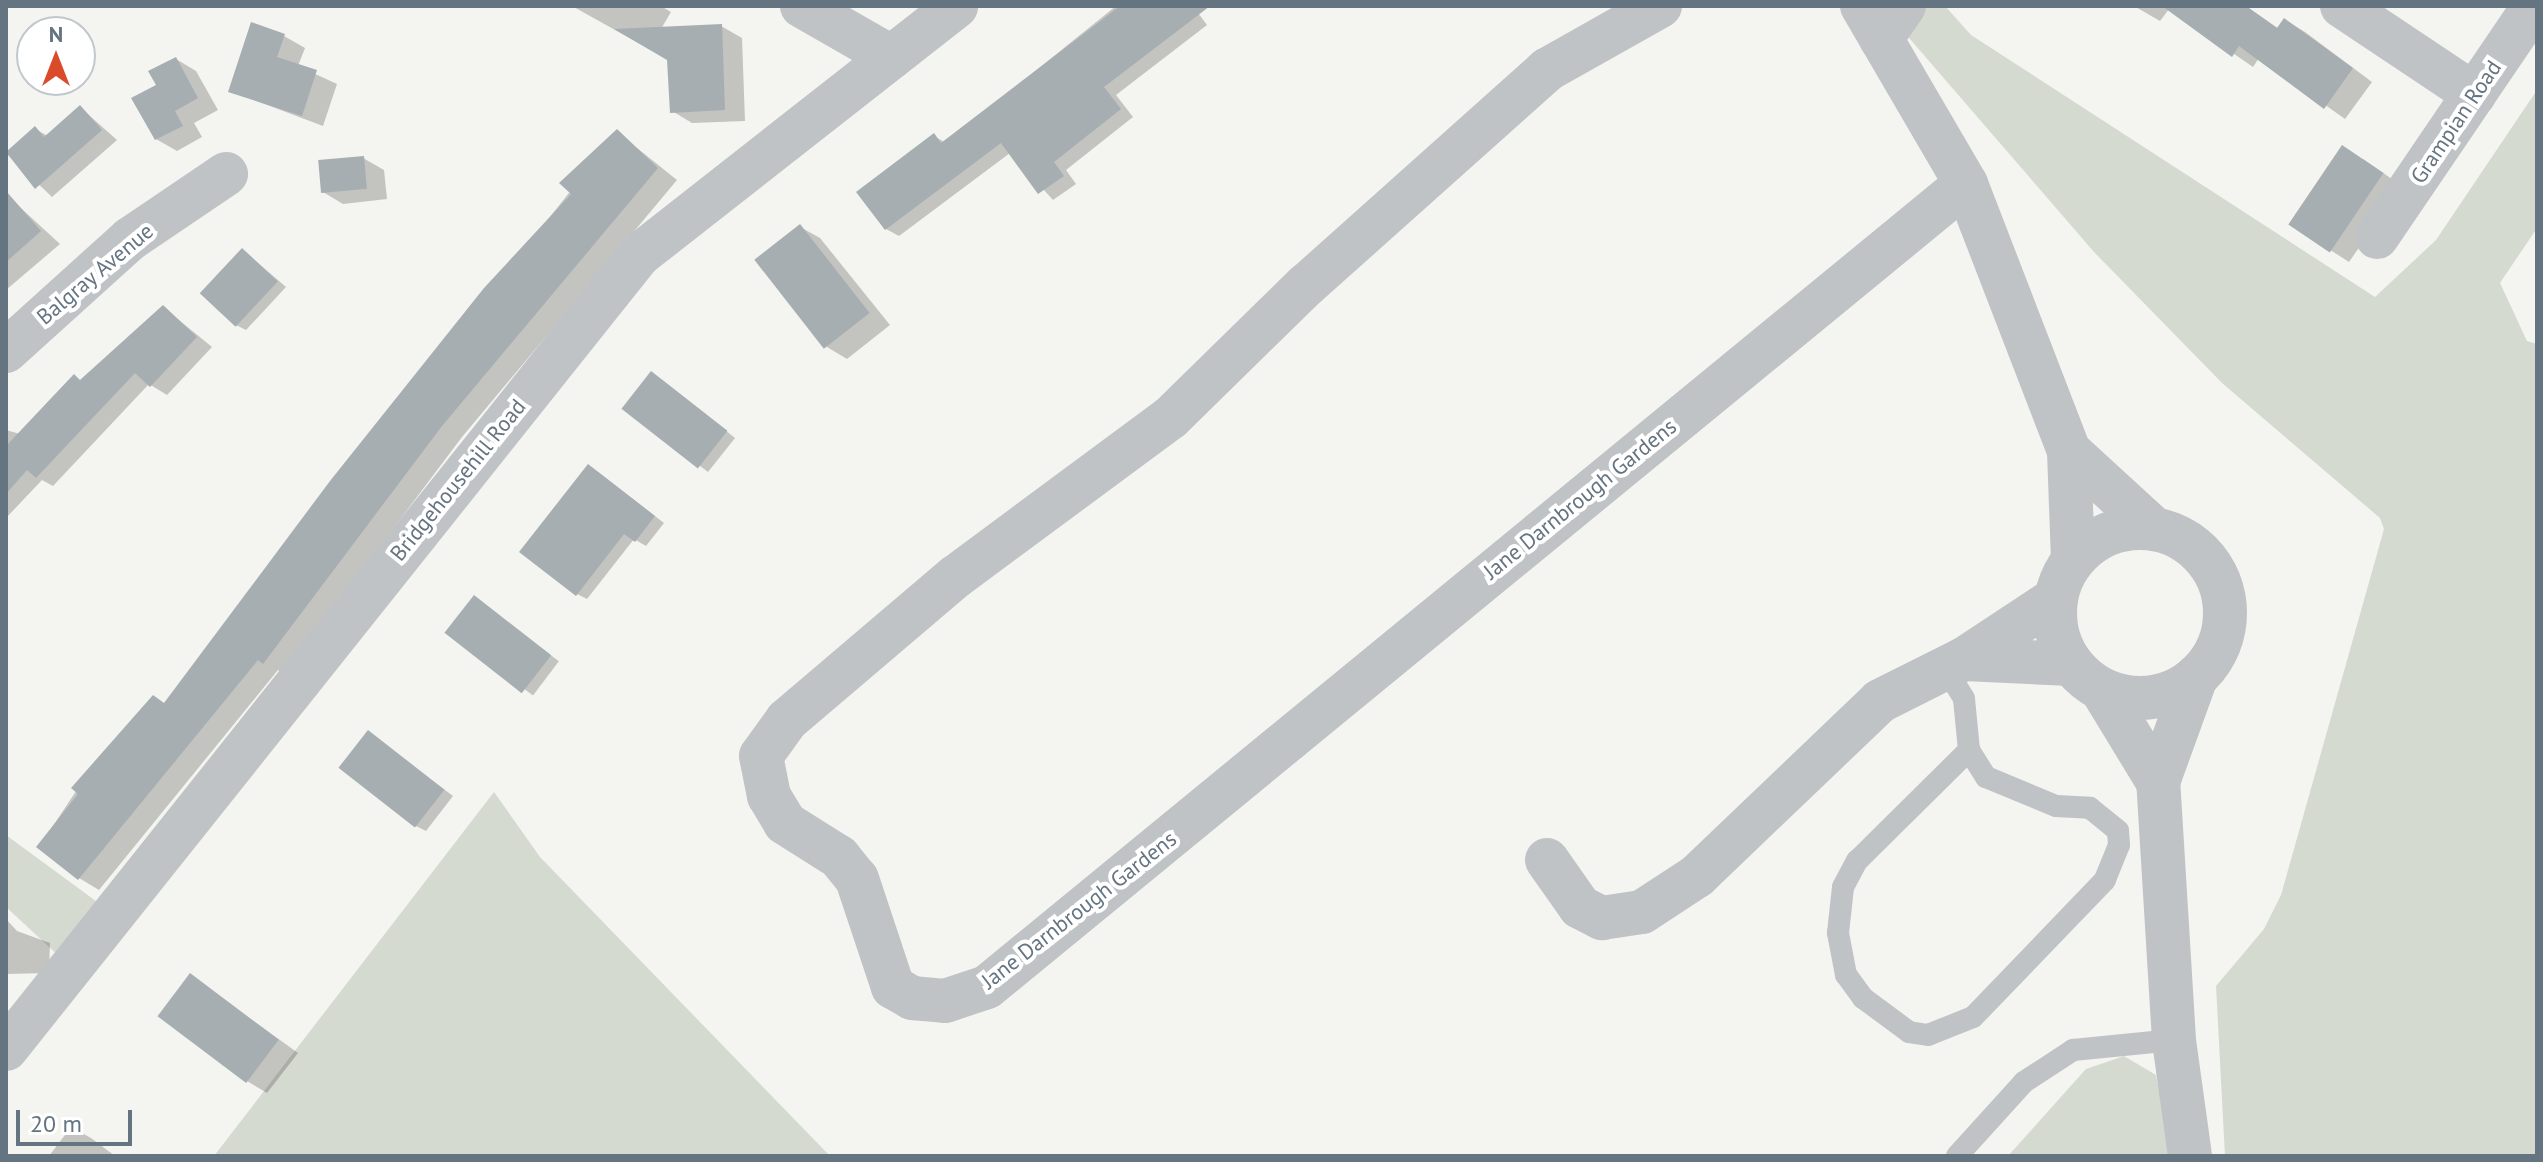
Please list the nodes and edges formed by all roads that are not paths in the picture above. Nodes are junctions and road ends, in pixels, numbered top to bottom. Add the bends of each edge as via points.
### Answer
1 (802, 6) edge
2 (956, 6) edge
3 (1660, 6) edge
4 (2342, 6) edge
5 (2534, 6) edge
6 (1882, 17) edge
7 (891, 57) junction
8 (2474, 94) junction
9 (226, 174) dead end
10 (1966, 184) junction
11 (2377, 237) dead end
12 (6, 351) edge
13 (2069, 451) junction
14 (2153, 528) junction
15 (2073, 559) junction
16 (2055, 599) junction
17 (1955, 663) junction
18 (2086, 677) junction
19 (2196, 677) junction
20 (1969, 750) junction
21 (2158, 782) junction
22 (1547, 860) dead end
23 (13, 1029) edge
24 (2174, 1040) junction
25 (1957, 1156) edge
26 (2190, 1156) edge

1 - 7 street
2 - 7 street, Bridgehousehill Road
3 - 10 street, Jane Darnbrough Gardens via 1548,69 1306,285 1170,418 955,577 787,720 761,756 769,796 785,823 839,857 857,879 893,987 912,998 945,1001 987,987
4 - 8 street
5 - 8 street, Grampian Road
6 - 10 street
7 - 23 street, Bridgehousehill Road via 639,255
8 - 11 street, Grampian Road
9 - 12 street, Balgray Avenue via 130,239
10 - 13 street
13 - 14 street
13 - 15 street
14 - 15 street via 2109,535
14 - 19 street via 2193,544 2223,595 2222,642
15 - 16 street
16 - 17 street
16 - 18 street via 2052,621
17 - 18 street
17 - 20 lane
17 - 22 street via 1880,701 1697,876 1642,912 1602,918 1580,907
18 - 19 street via 2145,697
18 - 21 street
19 - 21 street
20 - 20 lane via 1857,861 1843,887 1838,933 1846,975 1863,998 1909,1032 1940,1032 1973,1017 2105,880 2119,845 2118,831 2098,812 2001,789
21 - 24 street
24 - 25 lane via 2073,1050 2024,1082
24 - 26 street

